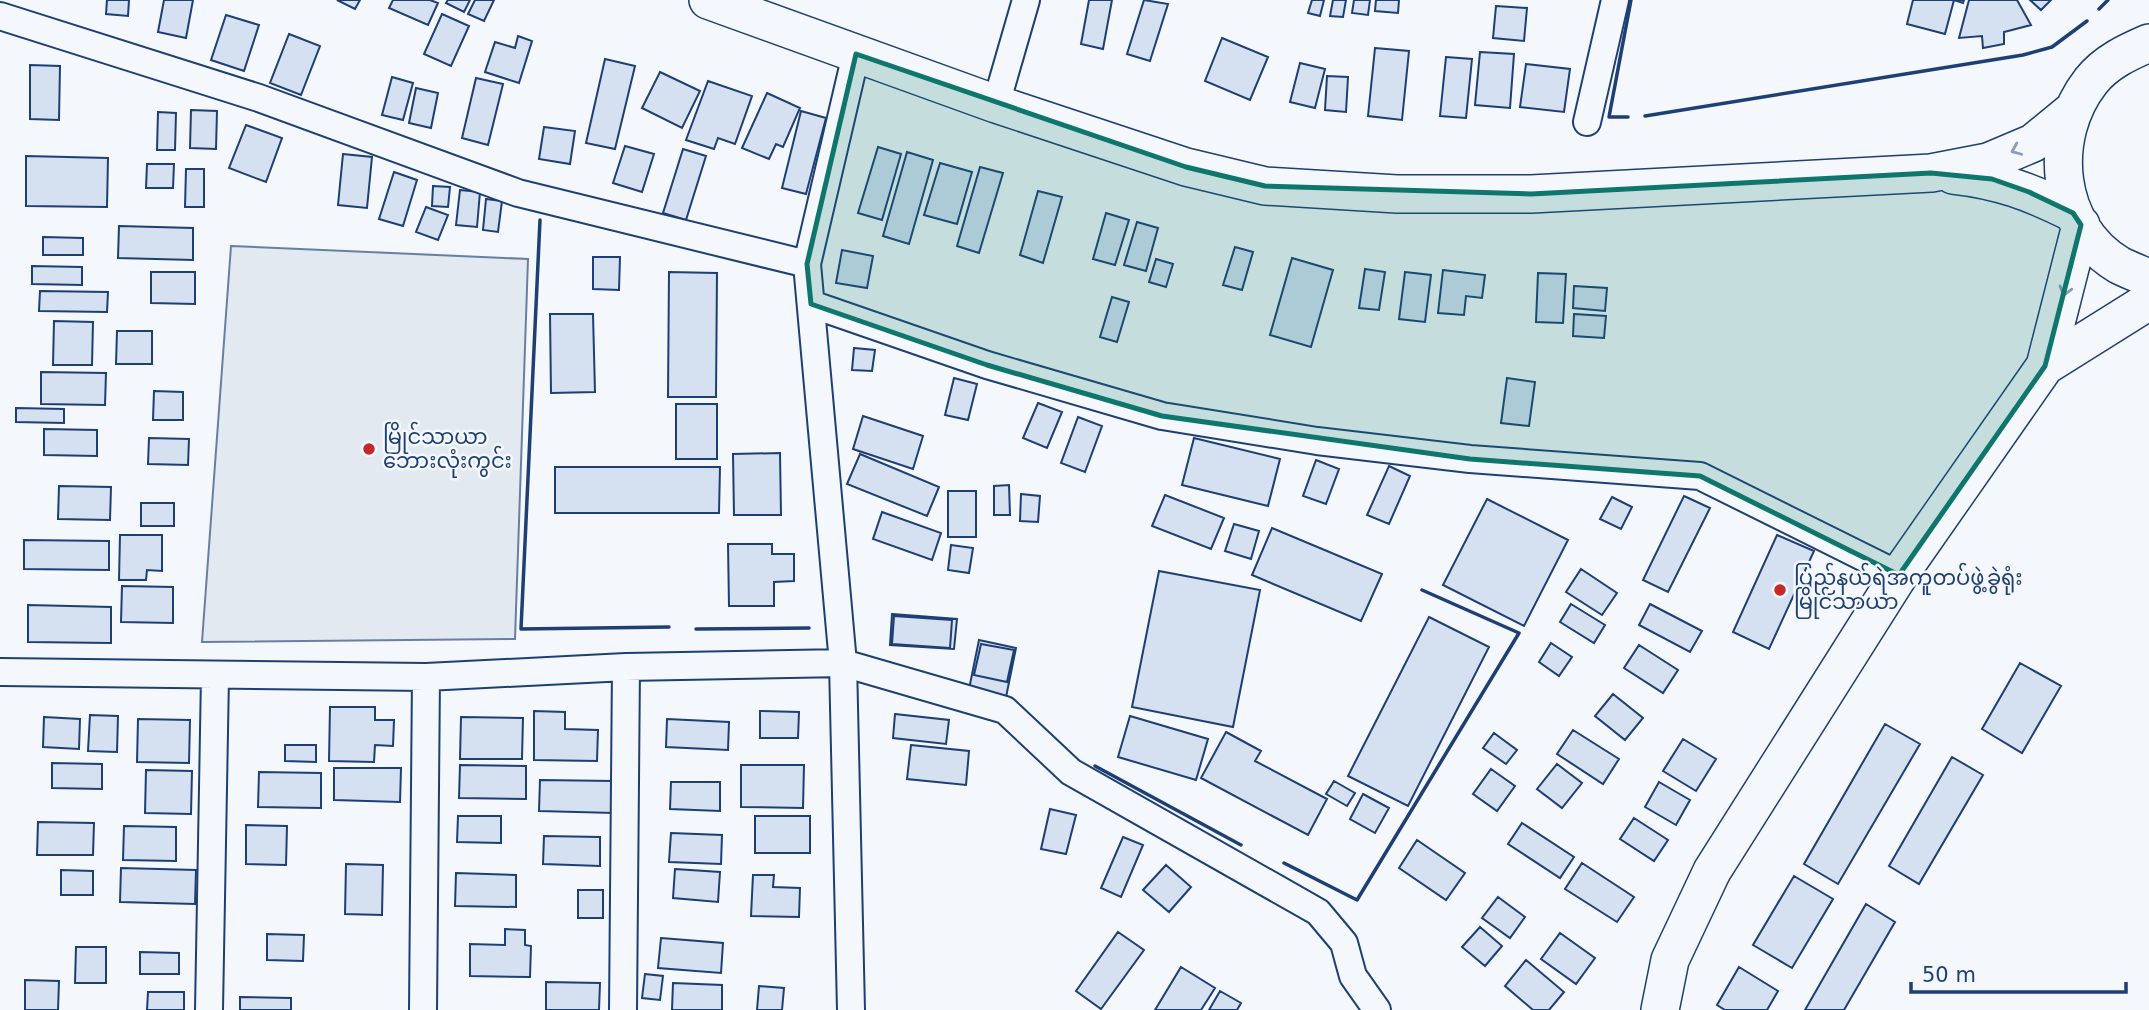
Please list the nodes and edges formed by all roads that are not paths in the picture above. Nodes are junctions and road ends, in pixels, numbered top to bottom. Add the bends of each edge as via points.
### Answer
1 (708, 0) edge
2 (1026, 0) edge
3 (1615, 0) edge
4 (0, 16) edge
5 (2149, 43) edge
6 (856, 54) junction
7 (996, 104) junction
8 (2072, 111) junction
9 (1587, 122) dead end
10 (1931, 173) junction
11 (2077, 219) junction
12 (807, 264) junction
13 (2149, 278) edge
14 (2149, 301) edge
15 (811, 303) junction
16 (2045, 366) junction
17 (1899, 575) junction
18 (843, 663) junction
19 (626, 667) junction
20 (0, 672) edge
21 (215, 676) junction
22 (426, 677) junction
23 (208, 1010) edge
24 (423, 1010) edge
25 (623, 1010) edge
26 (851, 1010) edge
27 (1377, 1010) edge
28 (1660, 1010) edge

1 - 6 main road
2 - 7 street
3 - 9 street
4 - 12 street via 259,98 518,193
5 - 8 main road via 2120,55 2092,79
6 - 7 main road
6 - 12 street
7 - 10 main road via 1186,167 1265,186 1397,194 1531,194
8 -> 10 main road via 2033,143 1988,162
8 - 11 main road via 2063,145 2063,179
10 - 11 main road via 1992,179 2029,192
11 - 13 main road via 2092,242 2118,264
11 -> 16 main road
12 - 15 street
14 - 16 main road
15 - 17 street via 987,365 1162,416 1470,459 1700,476
15 - 18 street
16 - 17 main road
17 - 28 main road via 1712,871 1671,960
18 - 19 street
18 - 26 street
18 - 27 street via 1005,710 1071,772 1318,912 1344,943 1353,976
19 - 22 street
19 - 25 street
20 - 21 street
21 - 22 street
21 - 23 street
22 - 24 street

